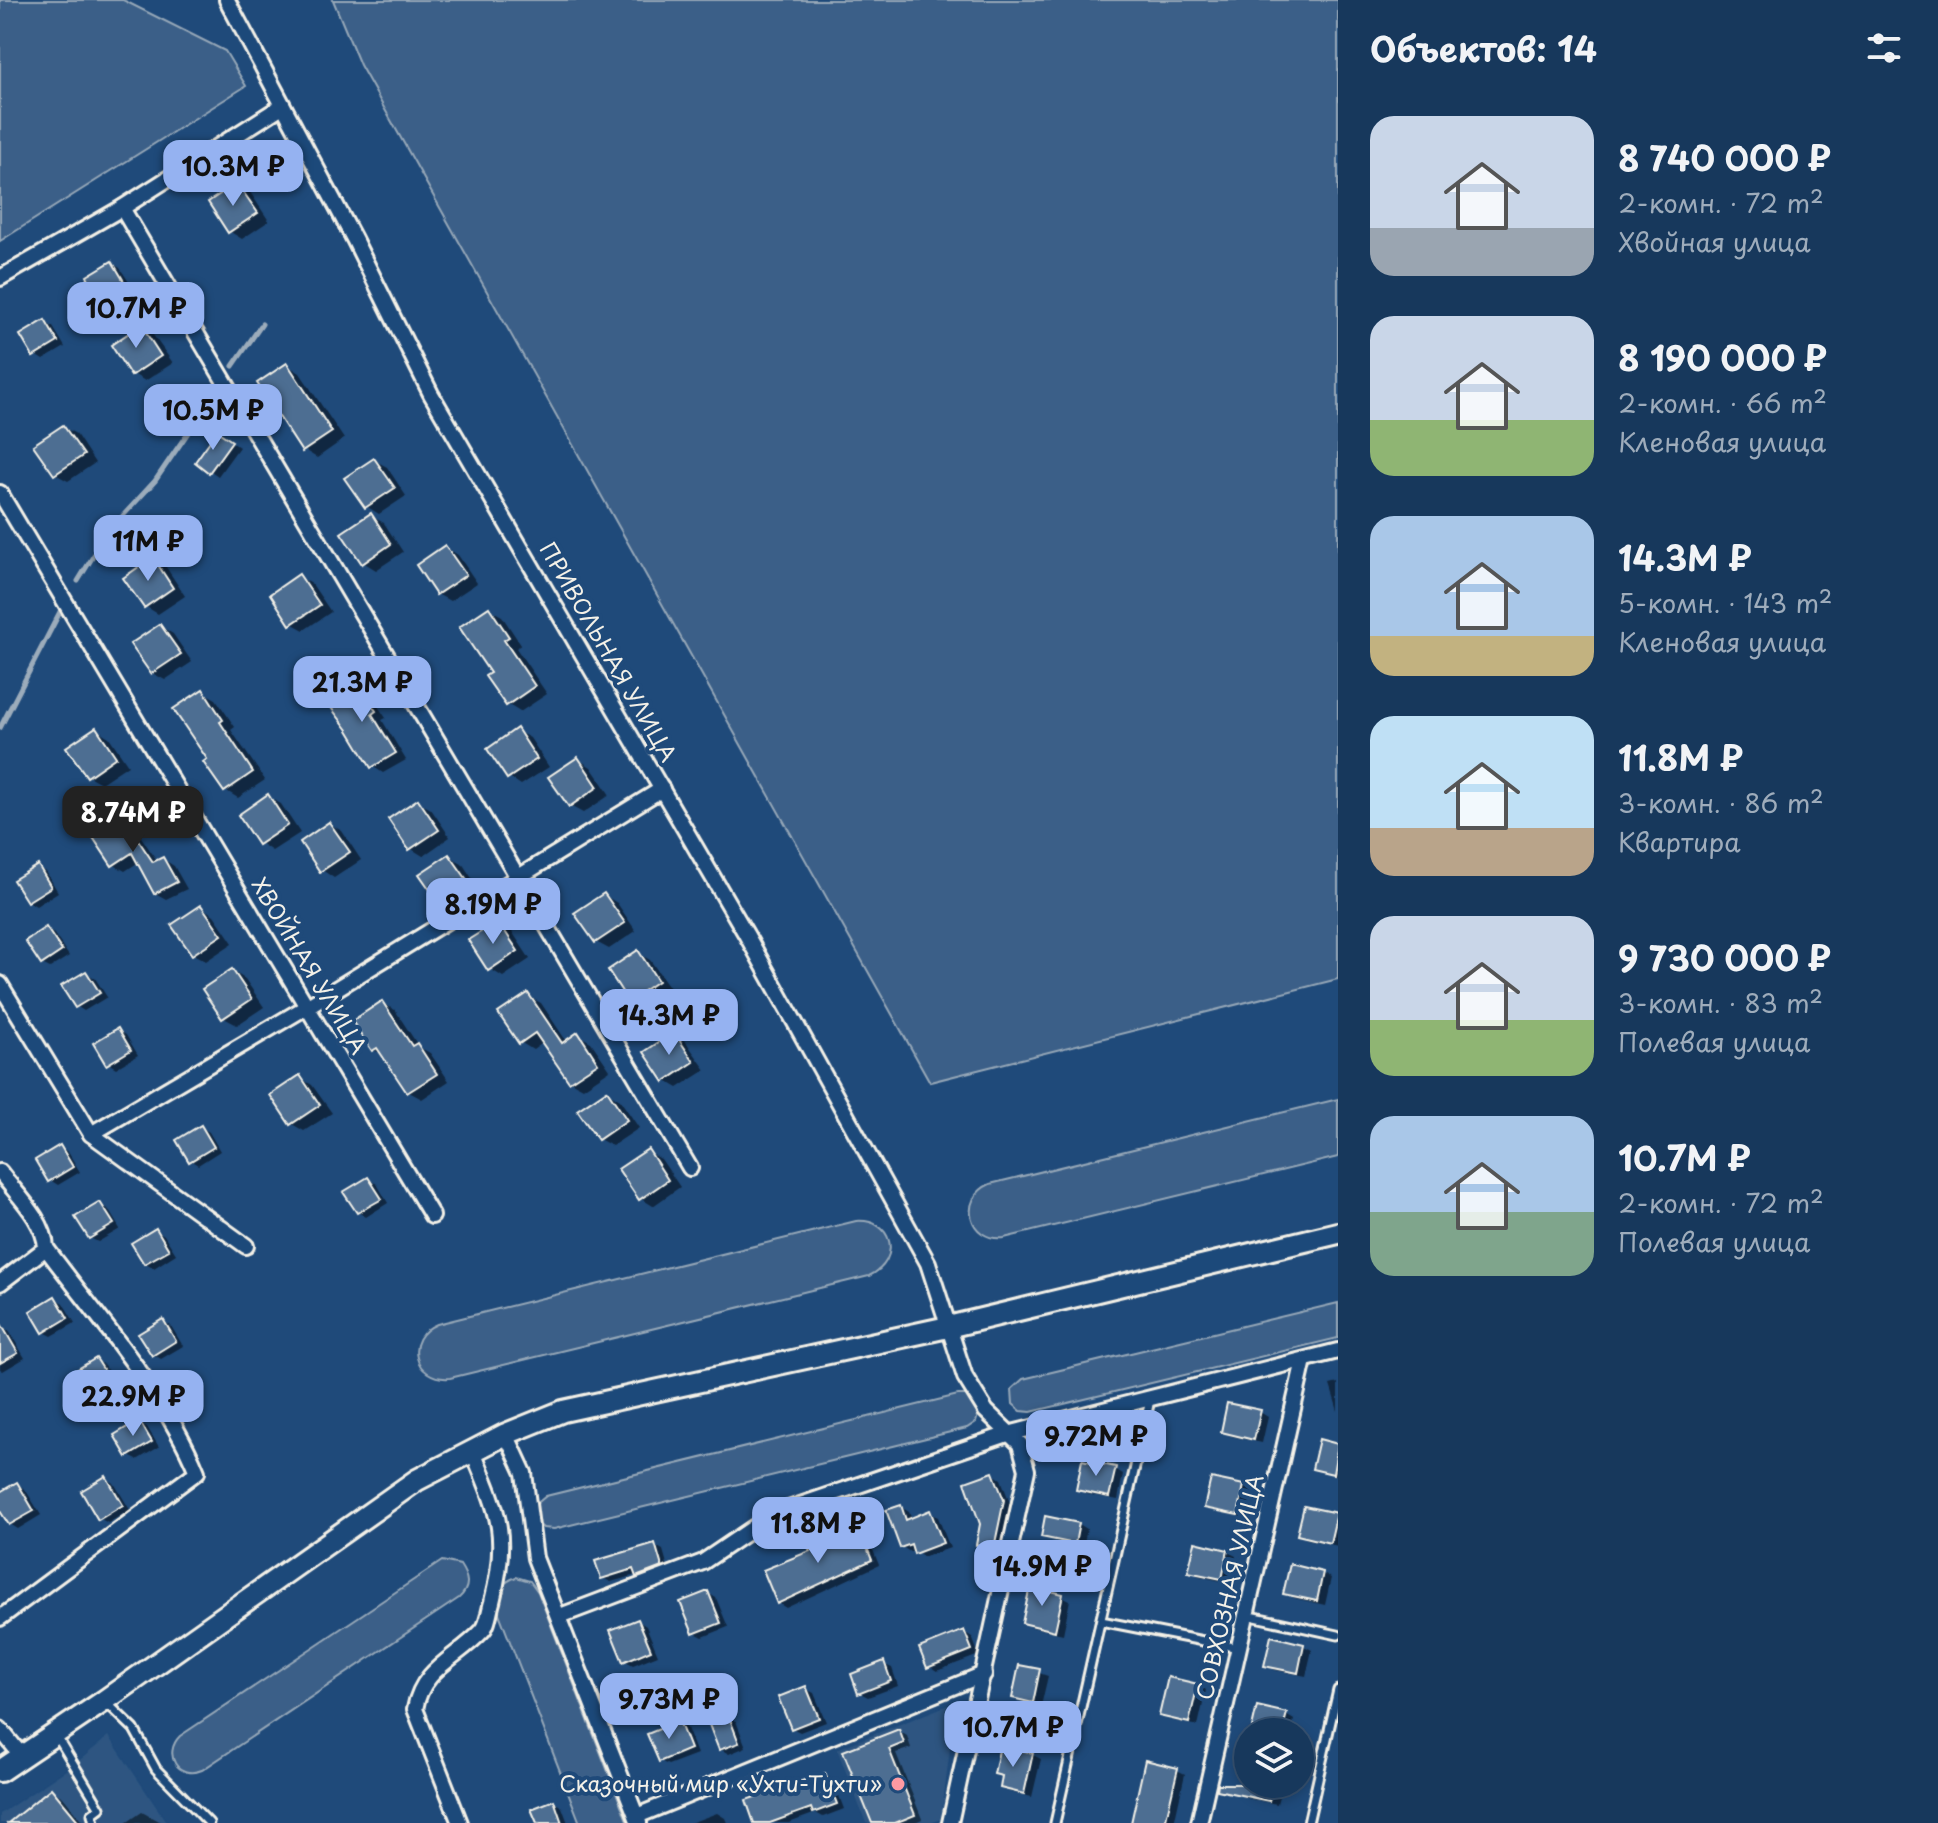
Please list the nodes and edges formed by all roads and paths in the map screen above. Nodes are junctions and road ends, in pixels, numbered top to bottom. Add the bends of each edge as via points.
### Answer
1 (227, 0) edge
2 (282, 106) junction
3 (122, 208) junction
4 (0, 278) edge
5 (0, 493) edge
6 (662, 789) junction
7 (519, 875) junction
8 (0, 984) edge
9 (308, 1006) junction
10 (91, 1134) junction
11 (690, 1168) dead end
12 (0, 1172) edge
13 (432, 1216) dead end
14 (1338, 1233) edge
15 (246, 1246) dead end
16 (46, 1248) junction
17 (0, 1283) edge
18 (948, 1327) junction
19 (1338, 1351) edge
20 (1304, 1360) junction
21 (1151, 1398) junction
22 (506, 1434) junction
23 (1008, 1434) junction
24 (473, 1452) junction
25 (1246, 1615) junction
26 (560, 1616) junction
27 (0, 1618) edge
28 (1101, 1621) junction
29 (1338, 1635) edge
30 (1239, 1648) junction
31 (984, 1674) junction
32 (1338, 1690) edge
33 (104, 1701) junction
34 (0, 1729) edge
35 (54, 1733) junction
36 (21, 1755) junction
37 (0, 1771) edge
38 (638, 1819) edge
39 (94, 1823) edge
40 (209, 1823) edge
41 (460, 1823) edge
42 (950, 1823) edge
43 (1055, 1823) edge
44 (1199, 1823) edge
45 (1308, 1823) edge

1 - 2 street, ПРИВОЛЬНАЯ УЛИЦА
2 - 3 street
2 - 6 street, ПРИВОЛЬНАЯ УЛИЦА via 431,394
3 - 4 street
3 - 7 street
5 - 9 street, ХВОЙНАЯ УЛИЦА
6 - 7 street
6 - 18 street, ПРИВОЛЬНАЯ УЛИЦА via 928,1263
7 - 9 street
7 - 11 street
8 - 10 street
9 - 10 street
9 - 13 street, ХВОЙНАЯ УЛИЦА
10 - 15 street
12 - 16 street via 39,1224
14 - 18 street
16 - 17 street
16 - 27 street via 160,1402 197,1472
18 - 22 street via 563,1411
18 - 23 street, ПРИВОЛЬНАЯ УЛИЦА via 965,1377
19 - 20 street
20 - 21 street
20 - 25 street, СОВХОЗНАЯ УЛИЦА
21 - 23 street
21 - 28 lane
22 - 24 street
22 - 26 street via 524,1473 535,1558
23 - 26 street via 774,1514 703,1562
23 - 31 street, ПРИВОЛЬНАЯ УЛИЦА via 1020,1444 1027,1470
24 - 33 street via 417,1480
24 - 41 street via 501,1527 496,1586 485,1629 426,1679 415,1709
25 - 29 lane
25 - 30 street, СОВХОЗНАЯ УЛИЦА
26 - 38 street
28 - 30 lane
28 - 43 lane
30 - 44 street, СОВХОЗНАЯ УЛИЦА
31 - 38 street
31 - 42 street, ПРИВОЛЬНАЯ УЛИЦА
32 - 45 lane
33 - 35 street
33 - 40 lane via 134,1729 156,1769
34 - 36 street
35 - 36 street
35 - 39 lane via 100,1808 92,1814
36 - 37 street

